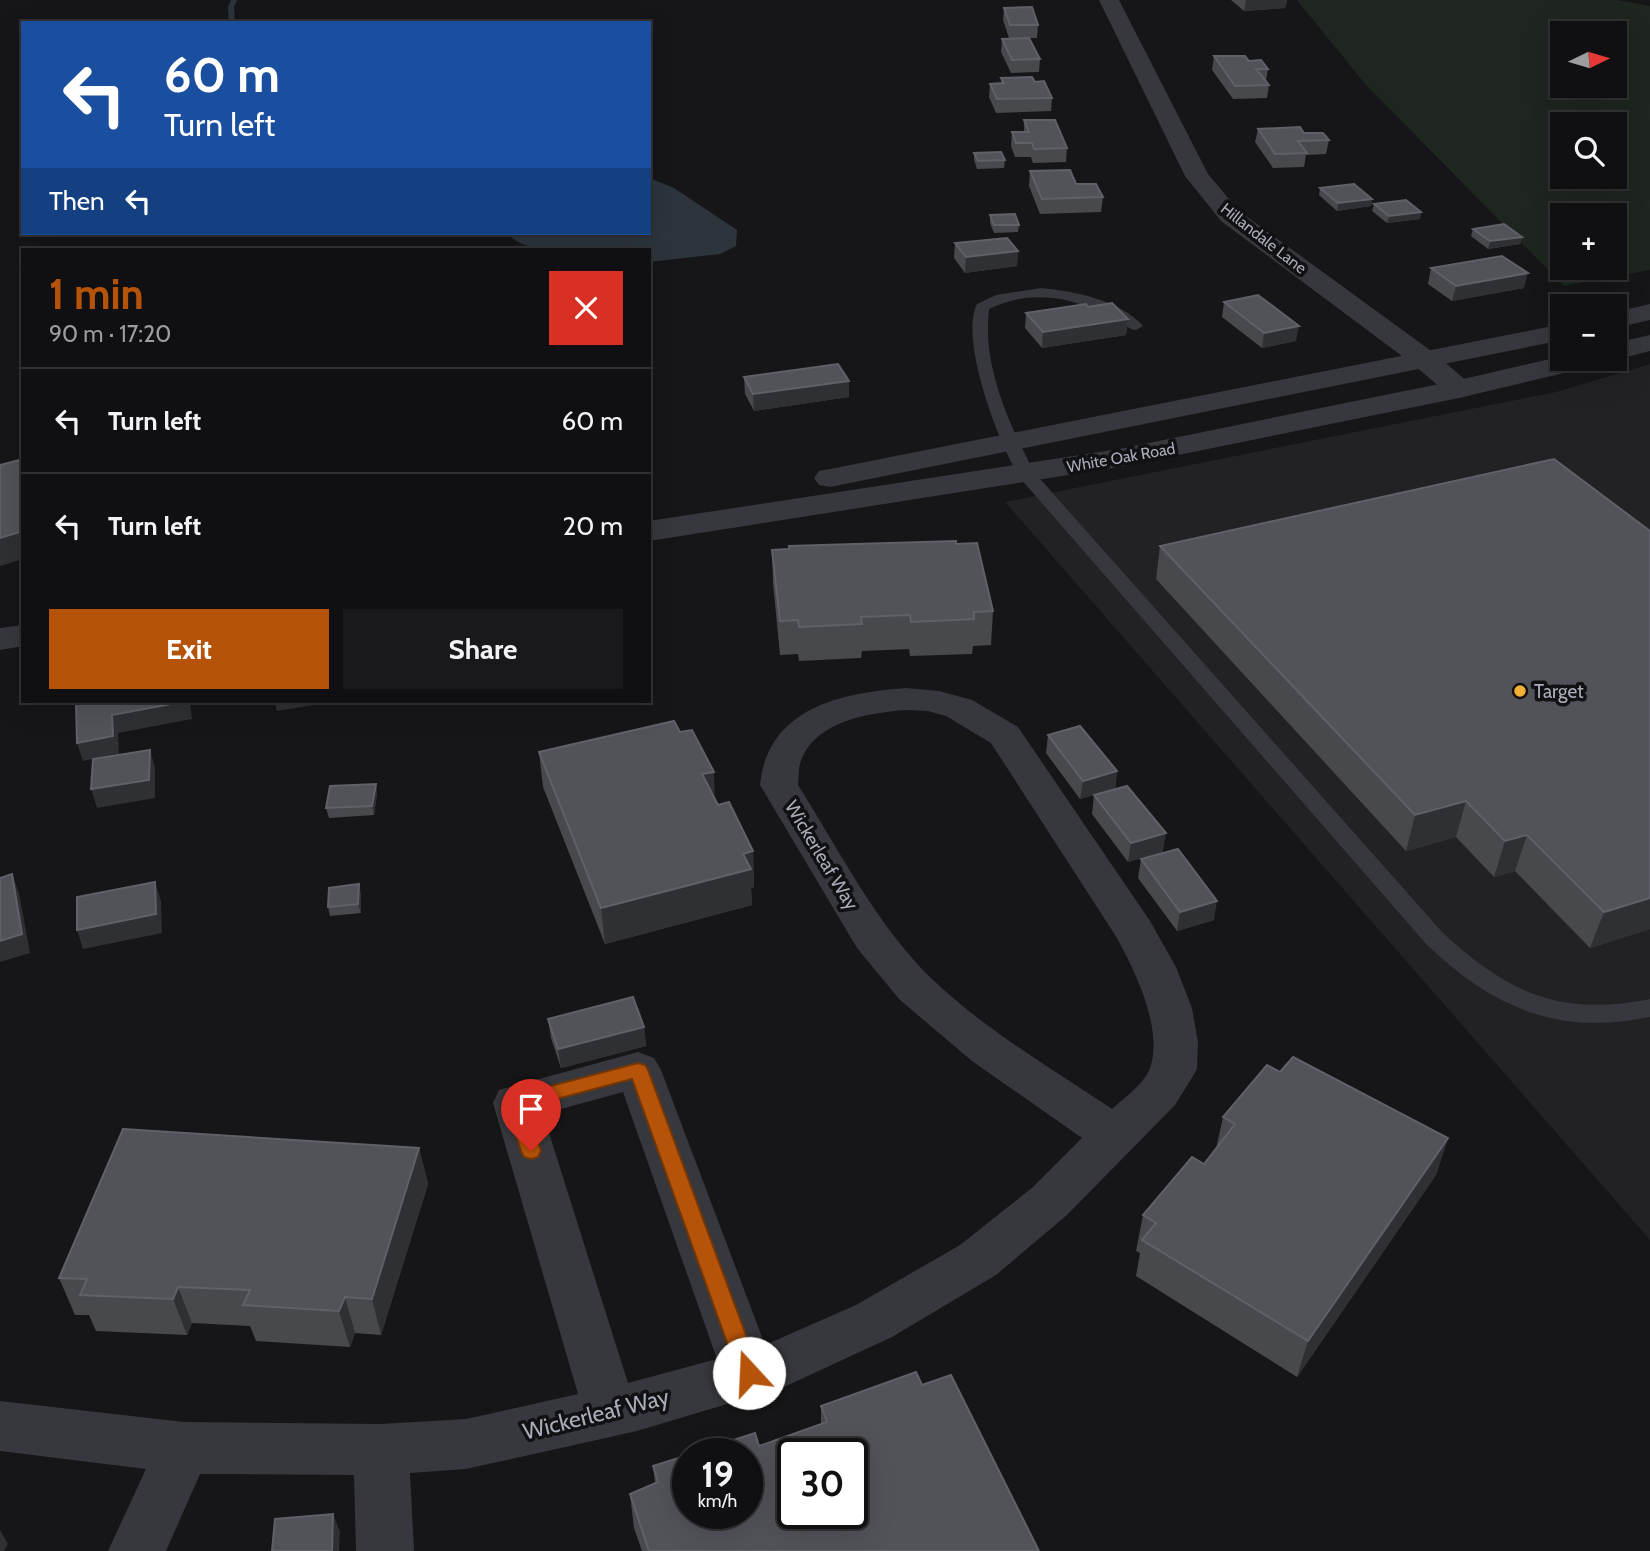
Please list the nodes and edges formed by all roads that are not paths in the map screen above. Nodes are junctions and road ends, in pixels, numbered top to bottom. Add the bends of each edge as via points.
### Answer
1 (1109, 0) edge
2 (1650, 312) edge
3 (1627, 317) edge
4 (1136, 326) dead end
5 (1550, 335) edge
6 (1650, 343) edge
7 (1627, 349) edge
8 (1424, 359) junction
9 (1550, 368) edge
10 (1459, 389) junction
11 (1011, 443) junction
12 (1026, 474) junction
13 (651, 513) edge
14 (651, 531) edge
15 (21, 635) edge
16 (0, 639) edge
17 (1650, 1008) edge
18 (1115, 1136) junction
19 (749, 1373) junction
20 (610, 1412) junction
21 (0, 1426) edge
22 (184, 1448) junction
23 (381, 1450) junction
24 (136, 1551) edge
25 (385, 1551) edge

1 - 8 street, Hillandale Lane via 1197,176 1213,198 1230,216
2 - 3 street
4 - 11 lane via 1096,303 1048,292 1011,294 982,307 980,337 1000,418
5 - 8 street, White Oak Road
6 - 7 street
8 - 10 street, Hillandale Lane
8 - 11 street, White Oak Road
9 - 10 street, White Oak Road
10 - 12 street, White Oak Road
11 - 12 lane
11 - 13 street, White Oak Road
12 - 14 street, White Oak Road
12 - 17 lane via 1435,939 1473,974 1535,1006 1614,1014
15 - 16 street
18 - 18 street, Wickerleaf Way via 1159,1092 1174,1069 1170,1008 1135,932 1005,735 963,709 928,701 855,704 820,719 786,750 777,769 779,785 872,937 915,989 967,1032
18 - 19 street, Wickerleaf Way via 1050,1201 978,1260 874,1321 785,1363
19 - 20 street, Wickerleaf Way
19 - 20 street via 638,1070 516,1103
20 - 23 street, Wickerleaf Way via 466,1444
21 - 22 street, Wickerleaf Way
22 - 23 street, Wickerleaf Way
22 - 24 street
23 - 25 street

